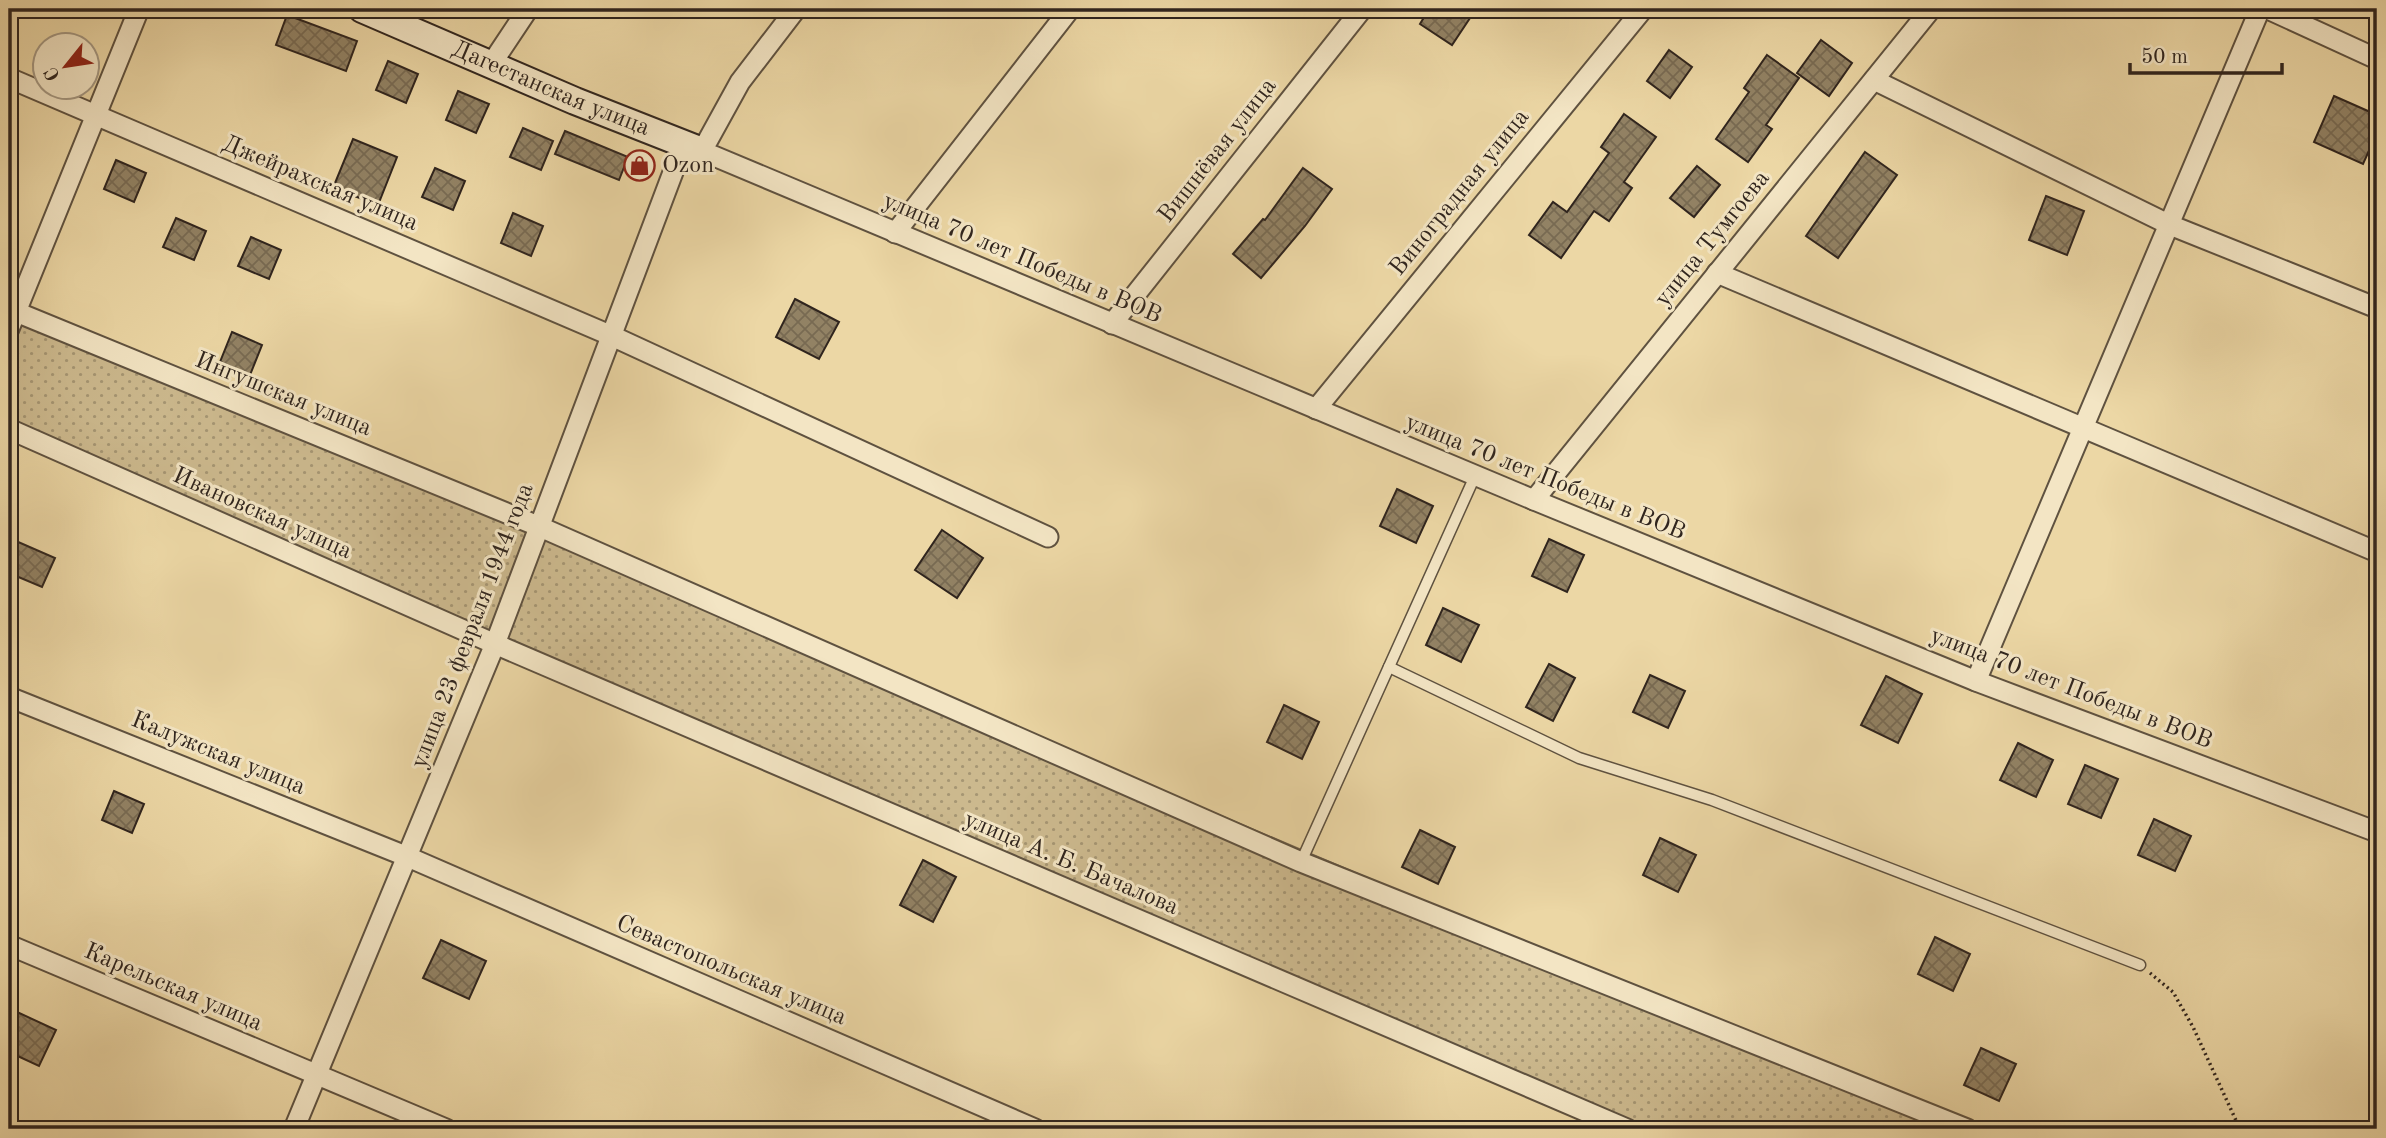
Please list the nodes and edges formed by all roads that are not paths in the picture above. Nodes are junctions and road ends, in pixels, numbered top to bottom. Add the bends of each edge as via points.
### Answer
1 (139, 9) edge
2 (362, 9) edge
3 (528, 9) edge
4 (796, 9) edge
5 (1070, 9) edge
6 (1362, 9) edge
7 (1643, 9) edge
8 (1931, 9) edge
9 (2259, 9) edge
10 (2268, 9) edge
11 (2377, 59) edge
12 (492, 63) junction
13 (9, 78) edge
14 (1874, 80) junction
15 (96, 115) junction
16 (702, 151) junction
17 (2170, 225) junction
18 (895, 233) junction
19 (1717, 273) junction
20 (2377, 308) edge
21 (11, 317) edge
22 (1112, 324) junction
23 (612, 336) junction
24 (1315, 409) junction
25 (9, 429) edge
26 (2083, 429) junction
27 (1475, 476) junction
28 (1534, 500) junction
29 (538, 526) junction
30 (1048, 537) dead end
31 (2377, 552) edge
32 (495, 644) junction
33 (1389, 667) junction
34 (1976, 681) junction
35 (9, 697) edge
36 (2377, 832) edge
37 (408, 857) junction
38 (1301, 862) junction
39 (9, 945) edge
40 (2140, 965) road end
41 (317, 1076) junction
42 (294, 1129) edge
43 (446, 1129) edge
44 (1035, 1129) edge
45 (1627, 1129) edge
46 (1967, 1129) edge

1 - 15 street
2 - 12 street, Дагестанская улица
3 - 12 street
4 - 16 street via 740,82
5 - 18 street
6 - 22 street, Вишнёвая улица
7 - 24 street, Виноградная улица
8 - 14 street, улица Тумгоева
9 - 17 street
10 - 11 street
12 - 16 street, Дагестанская улица
13 - 15 street, Джейрахская улица
14 - 17 street
14 - 19 street, улица Тумгоева
15 - 21 street
15 - 23 street, Джейрахская улица
16 - 18 street, улица 70 лет Победы в ВОВ
16 - 23 street, улица 23 февраля 1944 года via 678,159
17 - 20 street
17 - 26 street
18 - 22 street, улица 70 лет Победы в ВОВ
19 - 26 street
19 - 28 street, улица Тумгоева
21 - 29 street, Ингушская улица
22 - 24 street, улица 70 лет Победы в ВОВ
23 - 29 street, улица 23 февраля 1944 года
23 - 30 street, Джейрахская улица
24 - 27 street, улица 70 лет Победы в ВОВ
25 - 32 street, Ивановская улица
26 - 31 street
26 - 34 street
27 - 28 street, улица 70 лет Победы в ВОВ
27 - 33 lane
28 - 34 street, улица 70 лет Победы в ВОВ
29 - 32 street, улица 23 февраля 1944 года
29 - 38 street, Ингушская улица
32 - 37 street, улица 23 февраля 1944 года
32 - 45 street, улица А. Б. Бачалова
33 - 38 lane
33 - 40 lane via 1579,758 1712,800
34 - 36 street, улица 70 лет Победы в ВОВ
35 - 37 street, Калужская улица
37 - 41 street, улица 23 февраля 1944 года
37 - 44 street, Севастопольская улица
38 - 46 street, Ингушская улица
39 - 41 street, Карельская улица
41 - 42 street, улица 23 февраля 1944 года
41 - 43 street, Карельская улица

